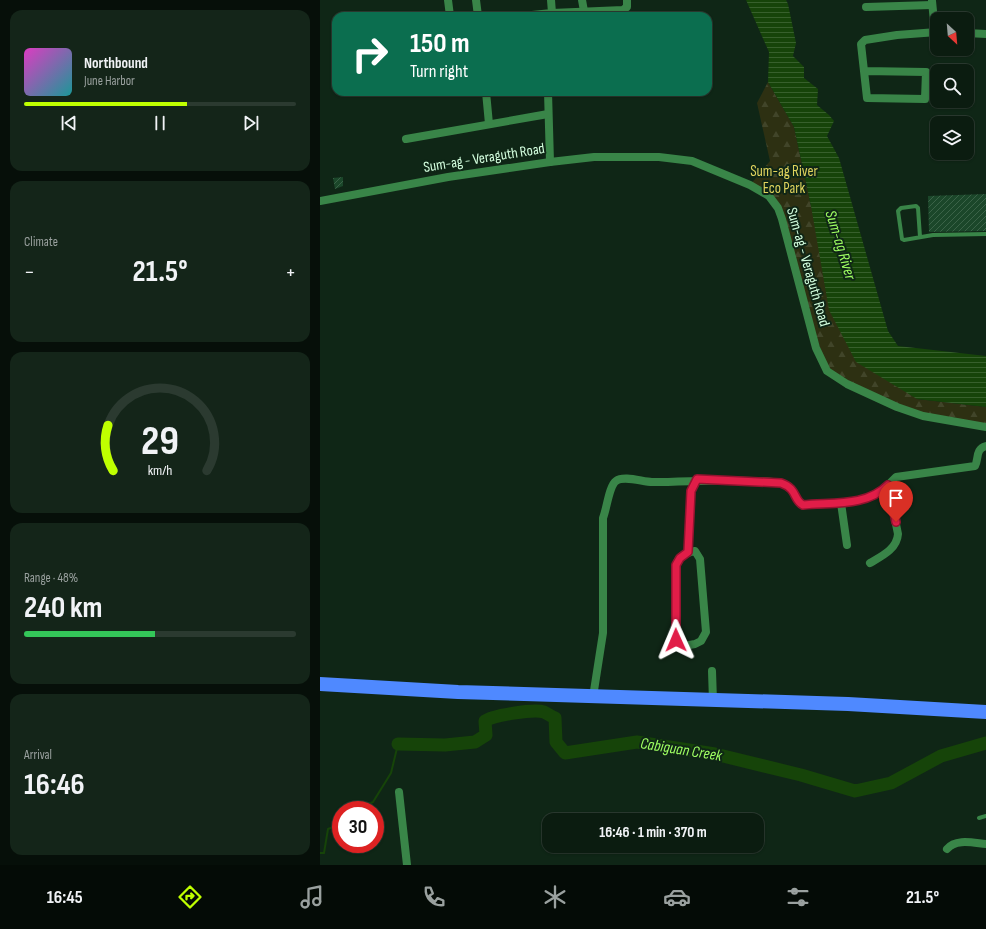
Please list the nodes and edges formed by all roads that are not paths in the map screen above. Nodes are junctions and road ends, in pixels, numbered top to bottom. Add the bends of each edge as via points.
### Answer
1 (448, 0) edge
2 (476, 0) edge
3 (551, 0) edge
4 (582, 0) edge
5 (627, 0) edge
6 (932, 3) edge
7 (866, 7) dead end
8 (584, 11) junction
9 (450, 12) edge
10 (478, 12) edge
11 (552, 12) edge
12 (573, 12) edge
13 (930, 32) edge
14 (974, 33) edge
15 (986, 34) edge
16 (864, 71) junction
17 (486, 96) edge
18 (548, 96) edge
19 (548, 114) junction
20 (489, 124) junction
21 (406, 139) dead end
22 (550, 162) junction
23 (320, 201) edge
24 (986, 234) edge
25 (920, 237) junction
26 (986, 427) edge
27 (986, 446) edge
28 (697, 479) junction
29 (888, 485) junction
30 (841, 503) junction
31 (847, 545) dead end
32 (688, 552) junction
33 (870, 563) dead end
34 (712, 671) dead end
35 (320, 678) edge
36 (320, 684) edge
37 (593, 695) junction
38 (713, 698) junction
39 (986, 702) edge
40 (986, 712) edge
41 (399, 792) dead end
42 (986, 816) edge
43 (979, 818) dead end
44 (986, 844) edge
45 (947, 849) dead end
46 (407, 865) edge

1 - 9 street
2 - 10 street
3 - 11 street
4 - 8 street
5 - 8 street via 627,7 623,10
6 - 7 street
8 - 12 street
13 - 16 street via 897,34 862,42
14 - 15 street
16 - 16 street via 925,71 926,99 867,98
17 - 20 street
18 - 19 street
19 - 20 street
19 - 22 street
20 - 21 street
22 - 23 street, Sum-ag - Veraguth Road via 448,177
22 - 26 street, Sum-ag - Veraguth Road via 594,157 678,159 705,165 769,196 776,204 782,219 816,348 827,371 847,384 910,411 957,423
24 - 25 lane
25 - 25 lane via 918,208 900,208 898,211 902,239
27 - 29 street via 978,452 975,466 896,477
28 - 30 street via 781,483 795,492 801,505
28 - 32 street via 691,491
28 - 37 street via 642,482 625,479 615,482 612,486 608,508 603,518 603,633
29 - 30 street via 870,497
29 - 33 street via 898,541 889,551
30 - 31 street
32 - 32 street via 676,565 675,634 677,643 684,646 701,641 706,629 699,556 695,551
34 - 38 street
35 - 37 highway
36 - 37 highway via 458,692
37 - 38 highway
38 - 39 highway
38 - 40 highway
41 - 46 street
42 - 43 lane
44 - 45 street via 958,843

